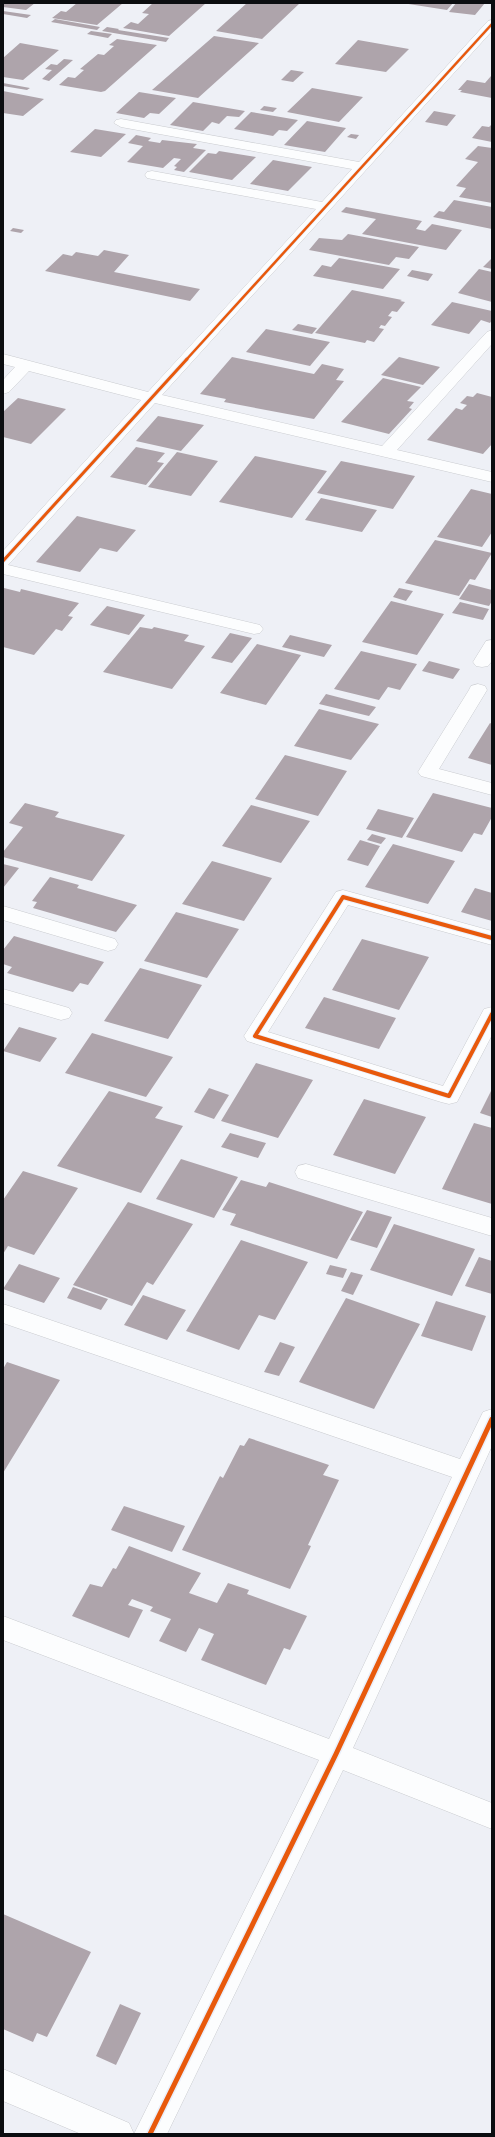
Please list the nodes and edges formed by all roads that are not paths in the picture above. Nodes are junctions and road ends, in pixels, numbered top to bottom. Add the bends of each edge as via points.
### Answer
1 (492, 24) edge
2 (121, 122) dead end
3 (363, 167) junction
4 (152, 175) dead end
5 (327, 207) junction
6 (492, 335) edge
7 (3, 359) edge
8 (26, 365) junction
9 (3, 389) edge
10 (153, 398) junction
11 (386, 452) junction
12 (489, 472) edge
13 (3, 561) edge
14 (3, 569) edge
15 (254, 629) dead end
16 (492, 645) edge
17 (482, 662) dead end
18 (478, 690) dead end
19 (492, 789) edge
20 (3, 913) edge
21 (492, 938) edge
22 (108, 944) dead end
23 (3, 996) edge
24 (61, 1013) dead end
25 (492, 1014) edge
26 (306, 1172) dead end
27 (492, 1227) edge
28 (3, 1313) edge
29 (492, 1419) edge
30 (467, 1472) junction
31 (3, 1628) edge
32 (336, 1754) junction
33 (492, 1816) edge
34 (3, 2085) edge
35 (118, 2134) edge
36 (150, 2134) edge

1 - 3 street
2 - 3 street
3 - 5 street
4 - 5 street
5 - 10 street
6 - 11 street
7 - 8 street
8 - 9 street
8 - 10 street
10 - 11 street
10 - 13 street
11 - 12 street
14 - 15 street
16 - 17 street
18 - 19 street via 428,772
20 - 22 street
21 - 25 street via 343,897 256,1036 449,1096
23 - 24 street
26 - 27 street
28 - 30 street
29 - 30 street
30 - 32 street
31 - 32 street
32 - 33 street
32 - 36 street
34 - 35 street

